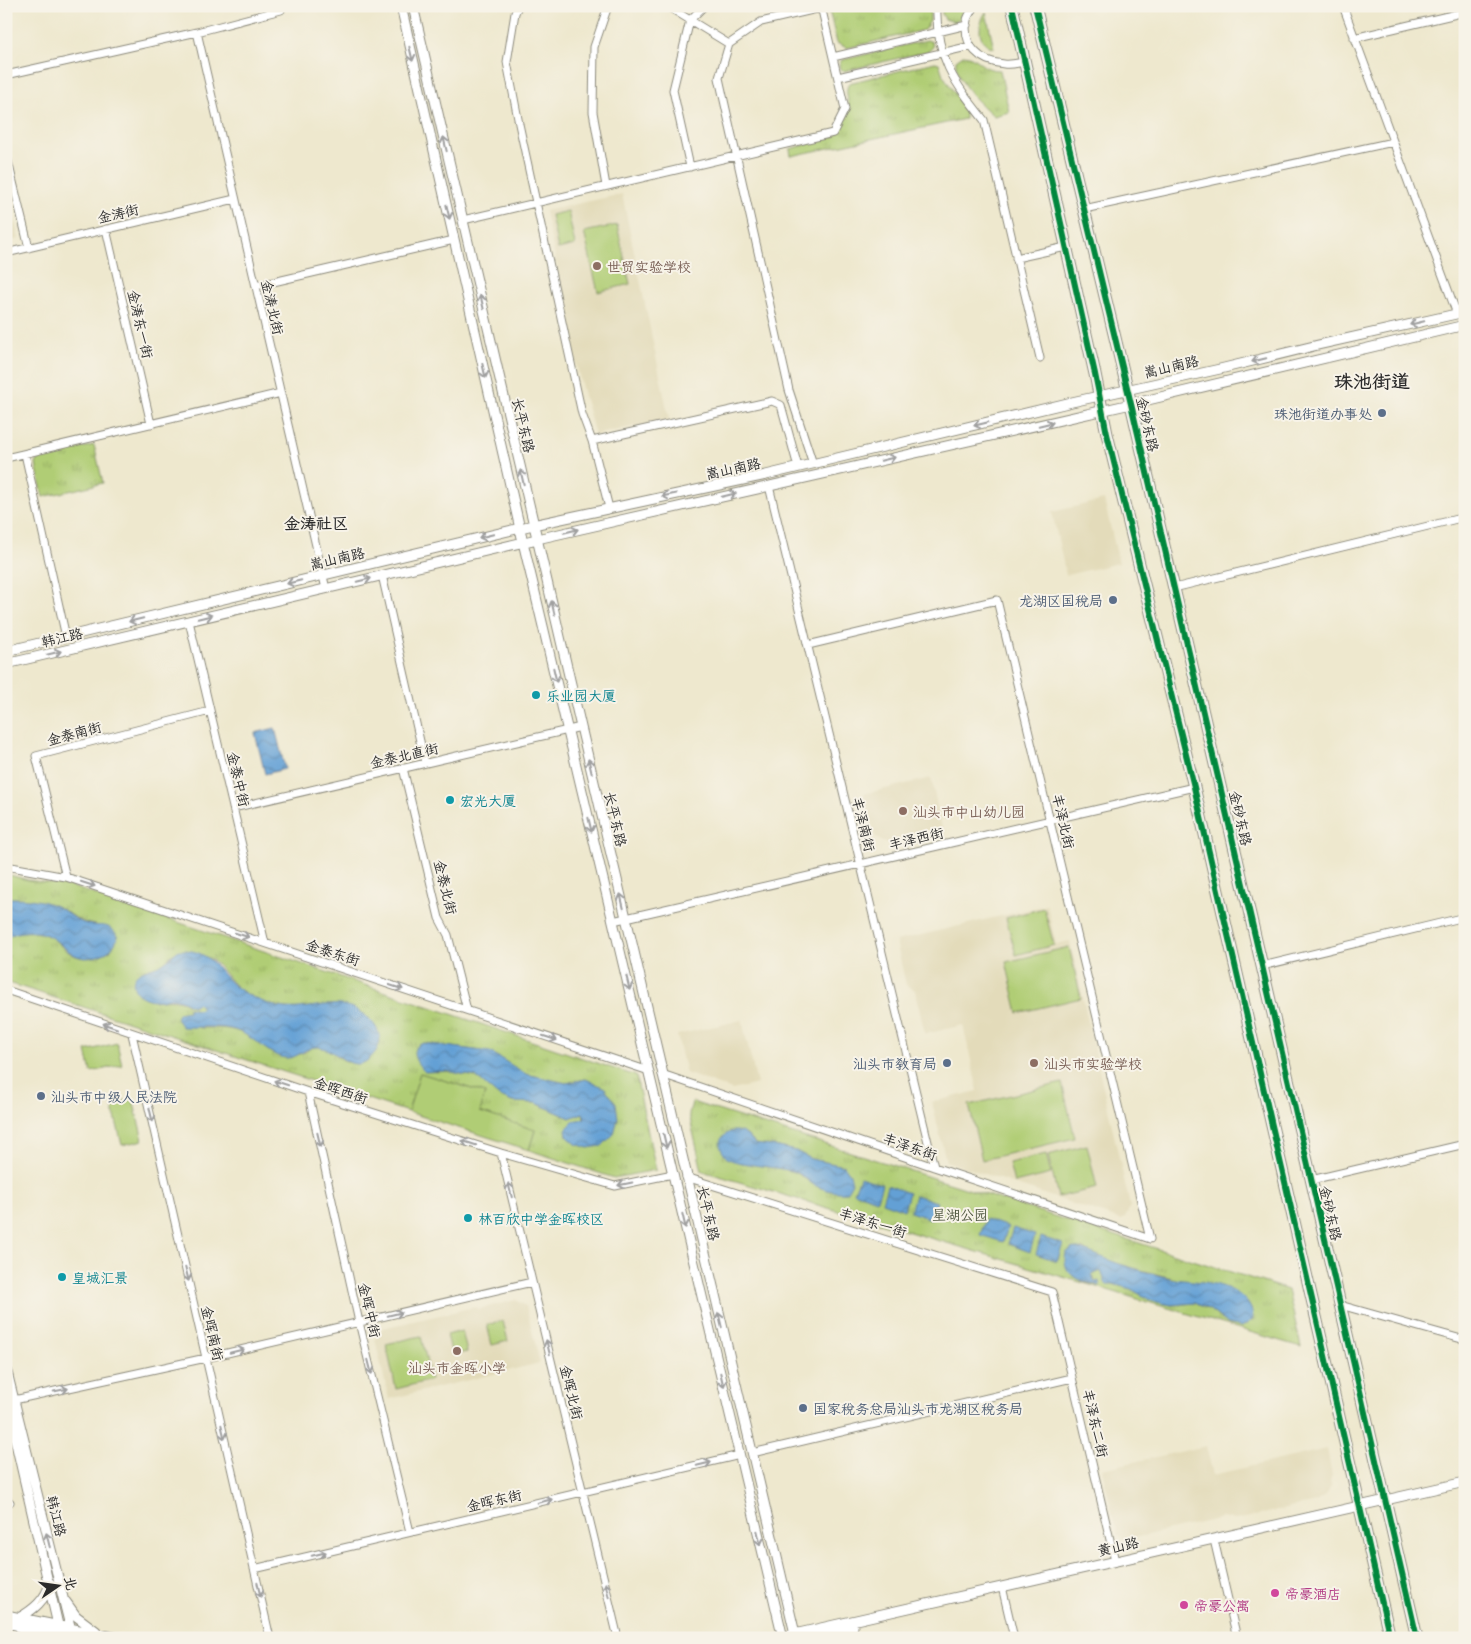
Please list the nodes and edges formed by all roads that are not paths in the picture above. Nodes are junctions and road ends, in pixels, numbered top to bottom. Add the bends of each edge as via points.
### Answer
1 (280, 6) edge
2 (401, 6) edge
3 (413, 6) edge
4 (518, 6) edge
5 (608, 6) edge
6 (667, 6) edge
7 (704, 6) edge
8 (937, 6) edge
9 (974, 6) edge
10 (1012, 6) edge
11 (1035, 6) edge
12 (1343, 6) edge
13 (821, 7) edge
14 (1465, 12) edge
15 (690, 20) junction
16 (967, 25) junction
17 (197, 32) junction
18 (938, 32) junction
19 (1354, 38) junction
20 (729, 44) junction
21 (971, 46) junction
22 (942, 53) junction
23 (833, 57) junction
24 (1024, 62) junction
25 (6, 75) edge
26 (838, 78) junction
27 (1393, 142) junction
28 (6, 153) edge
29 (737, 156) junction
30 (690, 167) junction
31 (606, 186) junction
32 (235, 198) junction
33 (536, 203) junction
34 (1084, 209) junction
35 (463, 220) junction
36 (106, 229) junction
37 (454, 240) junction
38 (1066, 247) junction
39 (28, 248) junction
40 (6, 253) edge
41 (1016, 258) junction
42 (256, 286) junction
43 (1461, 313) edge
44 (1465, 325) edge
45 (1040, 358) dead end
46 (1127, 390) junction
47 (281, 393) junction
48 (1100, 396) junction
49 (1130, 404) junction
50 (1103, 411) junction
51 (151, 424) junction
52 (592, 441) junction
53 (25, 454) junction
54 (6, 458) edge
55 (813, 464) junction
56 (798, 467) junction
57 (769, 486) junction
58 (609, 508) junction
59 (1465, 517) edge
60 (533, 525) junction
61 (520, 528) junction
62 (537, 539) junction
63 (523, 542) junction
64 (323, 575) junction
65 (382, 575) junction
66 (1174, 588) junction
67 (326, 589) junction
68 (189, 621) junction
69 (124, 636) joint
70 (66, 637) junction
71 (808, 645) junction
72 (6, 651) edge
73 (6, 664) edge
74 (210, 710) junction
75 (581, 727) junction
76 (568, 730) junction
77 (425, 763) junction
78 (403, 768) junction
79 (1194, 787) junction
80 (233, 808) junction
81 (1051, 820) junction
82 (860, 864) junction
83 (6, 866) edge
84 (66, 877) junction
85 (1465, 917) edge
86 (626, 918) junction
87 (613, 921) junction
88 (264, 943) junction
89 (1262, 966) junction
90 (6, 990) edge
91 (466, 1010) junction
92 (132, 1034) junction
93 (649, 1071) junction
94 (662, 1074) junction
95 (308, 1092) junction
96 (1465, 1144) edge
97 (500, 1153) junction
98 (934, 1167) junction
99 (673, 1174) junction
100 (686, 1177) junction
101 (1311, 1180) junction
102 (1150, 1239) joint
103 (532, 1282) junction
104 (1052, 1292) joint
105 (1340, 1305) junction
106 (359, 1322) junction
107 (1465, 1340) edge
108 (206, 1358) junction
109 (6, 1368) edge
110 (1072, 1378) junction
111 (8, 1402) edge
112 (752, 1453) junction
113 (740, 1455) junction
114 (1465, 1482) edge
115 (1465, 1488) edge
116 (584, 1492) junction
117 (1385, 1504) junction
118 (1360, 1510) junction
119 (410, 1532) junction
120 (1215, 1544) junction
121 (1115, 1561) junction
122 (254, 1569) junction
123 (50, 1583) junction
124 (1003, 1591) junction
125 (63, 1598) junction
126 (6, 1615) edge
127 (18, 1622) junction
128 (6, 1623) edge
129 (60, 1633) edge
130 (74, 1635) edge
131 (103, 1635) junction
132 (796, 1636) edge
133 (781, 1637) edge
134 (33, 1638) edge
135 (118, 1638) edge
136 (270, 1638) edge
137 (618, 1638) edge
138 (808, 1638) edge
139 (1014, 1638) edge
140 (1237, 1638) edge
141 (1390, 1638) edge
142 (1416, 1638) edge

1 - 17 street via 281,10
2 -> 37 street, 长平东路
35 -> 3 street, 长平东路
4 - 33 street via 507,62
5 - 31 street via 594,46 592,112
6 - 15 street
7 - 15 street
8 - 18 street
9 - 16 street
10 - 24 main road
11 - 34 main road, 金砂东路
12 - 19 street
13 - 20 street via 761,22
13 - 23 street
14 - 19 street
15 - 20 street
15 - 30 street via 674,90
16 - 18 street
16 - 21 street
17 - 25 street
17 - 32 street, 金涛北街
18 - 22 street
18 - 23 street
19 - 27 street
20 - 29 street via 719,78
21 - 22 street
21 - 24 street via 974,53 985,60 1005,64
22 - 26 street
22 - 41 street via 960,90 984,120
23 - 26 street
24 - 38 main road
26 - 29 street via 846,109 833,133
27 - 34 street
27 - 43 street
28 - 39 street
29 - 30 street
29 - 55 street via 789,390
30 - 31 street
31 - 33 street
32 - 36 street, 金涛街
32 - 42 street, 金涛北街
33 - 35 street
33 - 52 street via 582,414
34 - 46 main road, 金砂东路
60 -> 35 street, 长平东路
36 - 39 street, 金涛街
36 - 51 street, 金涛东一街
37 - 42 street
37 -> 61 street, 长平东路
38 - 41 street
38 - 48 main road
39 - 40 street, 金涛街
41 - 45 street
42 - 47 street, 金涛北街
43 -> 46 street, 嵩山南路
44 - 49 street, 嵩山南路
46 - 48 street, 嵩山南路
46 - 49 main road, 金砂东路
47 - 51 street
47 - 64 street, 金涛北街
48 - 50 main road
48 -> 55 street, 嵩山南路
49 - 50 street, 嵩山南路
49 - 66 main road, 金砂东路
57 -> 50 street, 嵩山南路
50 - 79 main road
51 - 53 street
52 - 56 street via 772,401 781,405
52 - 58 street
53 - 54 street
53 - 70 street
55 - 56 street, 嵩山南路
56 -> 58 street, 嵩山南路
62 -> 57 street, 嵩山南路
57 - 71 street, 丰泽南街
58 - 60 street, 嵩山南路
59 - 66 street
60 - 61 street, 嵩山南路
60 - 62 street, 长平东路
61 - 63 street, 长平东路
61 -> 64 street, 嵩山南路
62 - 63 street, 嵩山南路
75 -> 62 street, 长平东路
63 - 65 street, 嵩山南路
63 -> 76 street, 长平东路
64 - 67 street, 金涛北街
64 -> 70 street, 嵩山南路
67 -> 65 street, 嵩山南路
65 - 77 street
66 - 89 main road, 金砂东路
68 -> 67 street, 嵩山南路
68 - 69 street, 嵩山南路
68 - 74 street, 金泰中街
73 -> 69 street, 韩江路
70 - 72 street, 嵩山南路
71 - 81 street, 丰泽北街 via 997,600
71 - 82 street, 丰泽南街
74 - 80 street, 金泰中街
74 - 84 street, 金泰南街 via 36,756
75 - 76 street, 金泰北直街
86 -> 75 street, 长平东路
76 - 77 street, 金泰北直街
76 -> 87 street, 长平东路
77 - 78 street, 金泰北直街
78 - 80 street, 金泰北直街
78 - 91 street, 金泰北街 via 439,918 448,935
79 - 81 street, 丰泽西街
79 - 118 main road
80 - 88 street, 金泰中街
81 - 82 street, 丰泽西街
81 - 102 street, 丰泽北街
82 - 86 street, 丰泽西街
82 - 98 street, 丰泽南街
83 - 84 street, 金泰东街
84 -> 88 street, 金泰东街
85 - 89 street
86 - 87 street, 丰泽西街
86 - 94 street, 长平东路
87 -> 93 street, 长平东路
88 -> 91 street, 金泰东街
89 - 101 main road, 金砂东路
92 -> 90 street, 金晖西街
91 -> 93 street, 金泰东街
95 -> 92 street, 金晖西街
92 -> 108 street, 金晖南街
93 -> 99 street, 长平东路
94 - 98 street, 丰泽东街
94 - 100 street, 长平东路
97 -> 95 street, 金晖西街
95 -> 106 street, 金晖中街
96 - 101 street
99 -> 97 street, 金晖西街 via 615,1186
103 -> 97 street, 金晖北街
98 - 102 street, 丰泽东街
99 -> 113 street, 长平东路
100 - 104 street, 丰泽东一街
112 -> 100 street, 长平东路
101 - 105 main road, 金砂东路
106 -> 103 street
116 -> 103 street, 金晖北街
104 - 110 street, 丰泽东二街
105 - 107 street
105 - 117 main road, 金砂东路
108 -> 106 street
106 -> 119 street, 金晖中街
111 -> 108 street
108 -> 122 street, 金晖南街
109 - 111 street, 韩江路
110 - 112 street
110 - 121 street, 丰泽东二街
111 - 123 street, 韩江路
125 -> 111 street, 韩江路
112 - 132 street, 长平东路
116 -> 113 street, 金晖东街
113 -> 133 street, 长平东路
114 - 117 street, 黄山路
115 - 117 street, 黄山路
119 -> 116 street, 金晖东街
137 -> 116 street, 金晖北街
117 - 118 street, 黄山路
117 - 142 main road, 金砂东路
118 - 120 street, 黄山路
118 - 121 street, 黄山路
118 - 141 main road
122 -> 119 street, 金晖东街
120 - 124 street, 黄山路
120 - 140 street
121 - 132 street, 黄山路
122 -> 136 street, 金晖南街
123 - 127 street via 40,1602
123 - 129 street, 韩江路
124 - 138 street, 黄山路
124 - 139 street
125 - 130 street, 韩江路
125 - 131 street via 76,1616
126 - 127 street
127 - 128 street
127 - 129 street
127 - 134 street
129 - 130 street
130 - 131 street
131 - 135 street
132 - 133 street, 黄山路

